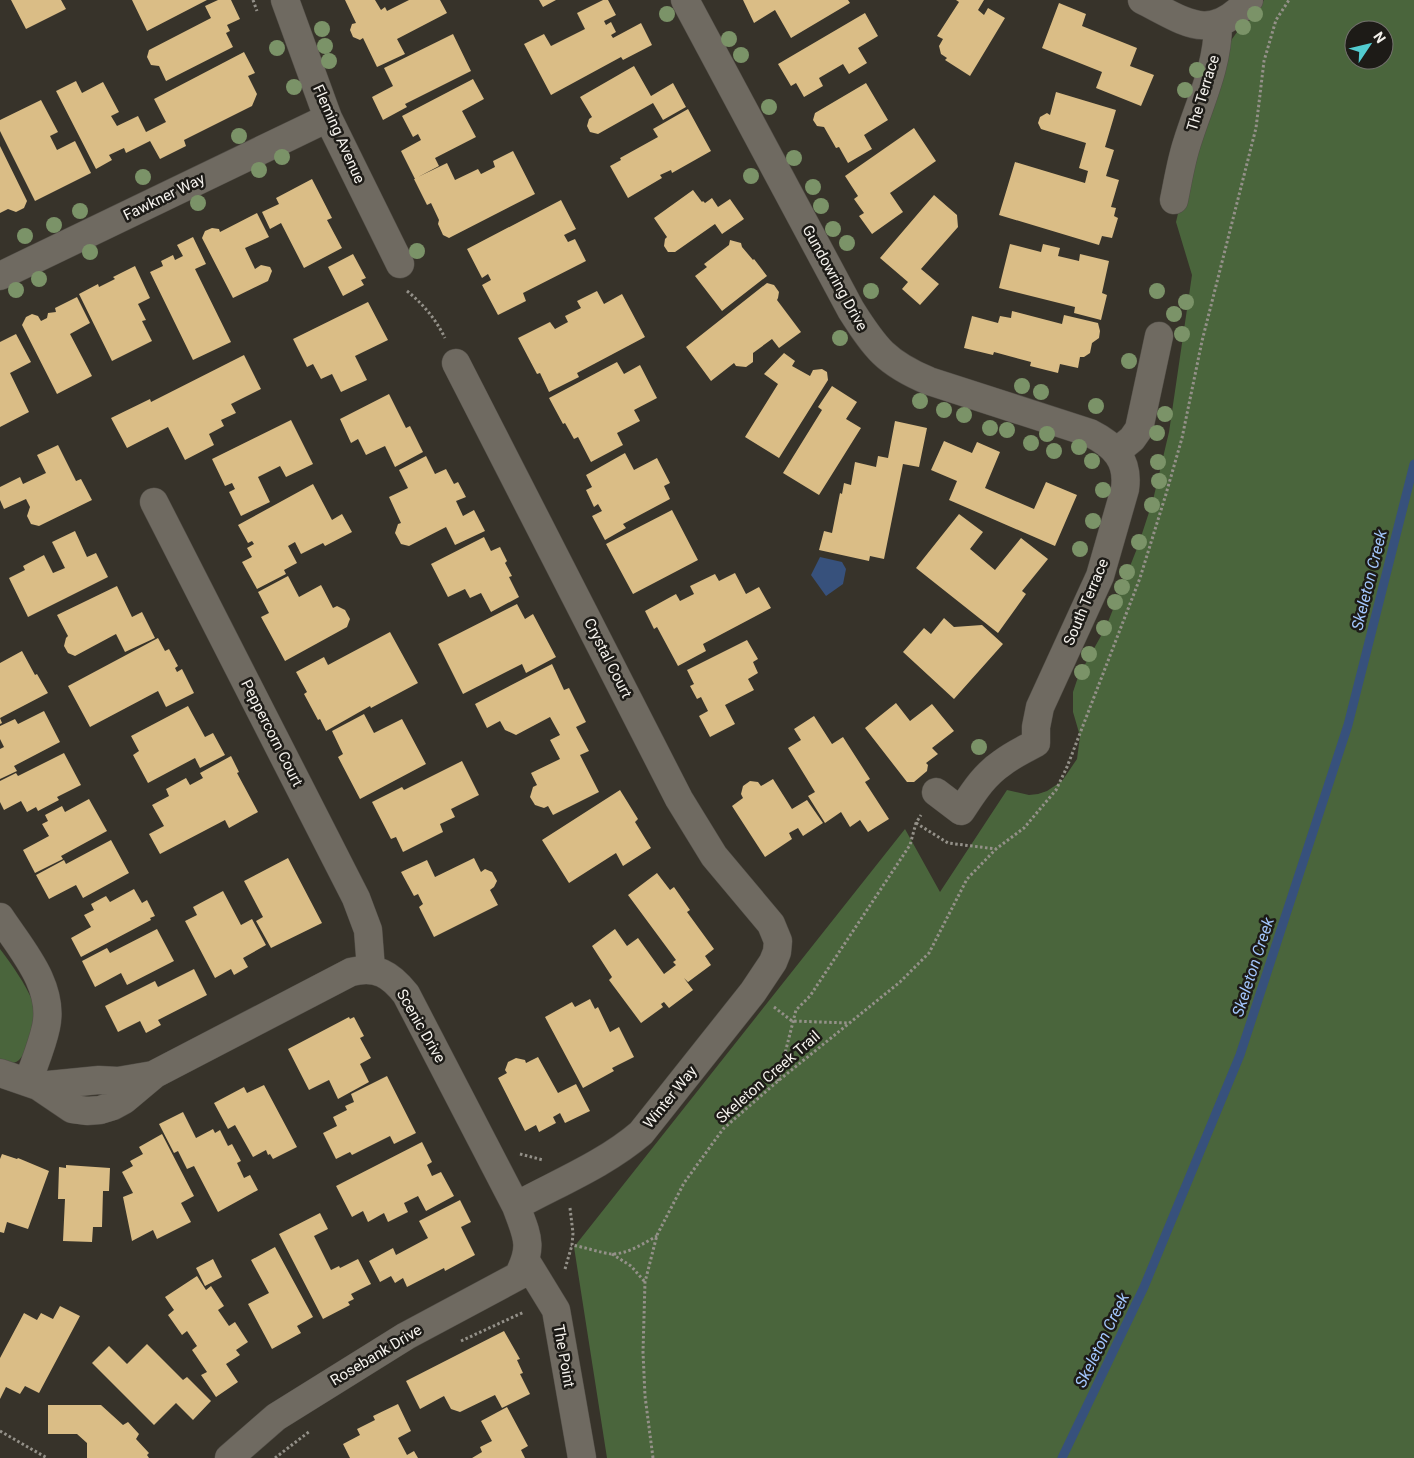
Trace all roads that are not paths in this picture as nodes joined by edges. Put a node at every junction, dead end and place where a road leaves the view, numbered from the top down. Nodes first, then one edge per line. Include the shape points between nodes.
1 (285, 0) edge
2 (685, 0) edge
3 (1142, 0) edge
4 (1249, 0) edge
5 (1218, 24) junction
6 (328, 118) junction
7 (1174, 200) dead end
8 (400, 264) dead end
9 (0, 276) edge
10 (1159, 336) dead end
11 (456, 364) road end
12 (1116, 452) junction
13 (154, 502) dead end
14 (936, 792) road end
15 (0, 917) edge
16 (778, 941) joint
17 (371, 969) junction
18 (0, 1074) edge
19 (33, 1084) junction
20 (516, 1206) junction
21 (526, 1261) junction
22 (229, 1458) edge
23 (582, 1458) edge

1 - 6 street, Fleming Avenue
2 - 12 street, Gundowring Drive via 850,310 869,339 888,359 929,381 1090,433
3 - 5 street via 1201,26
4 - 5 street via 1236,14
5 - 7 street, The Terrace via 1210,76 1186,145
6 - 8 street, Fleming Avenue
6 - 9 street, Fawkner Way
10 - 12 street via 1138,429 1132,439
11 - 16 street, Crystal Court via 679,799 714,856 774,928
12 - 14 street, South Terrace via 1125,469 1125,489 1100,576 1040,707 1036,743 991,771 960,811
13 - 17 street, Peppercorn Court via 356,898 368,930
15 - 19 street via 34,967 46,996 46,1027
16 - 20 street, Winter Way via 773,962 753,992 641,1133 607,1158 552,1172
17 - 19 street via 351,972 155,1074 118,1081
17 - 20 street, Scenic Drive via 390,978 406,994
18 - 19 street
20 - 21 street, Scenic Drive via 528,1240
21 - 22 street, Rosebank Drive via 518,1276 406,1336 276,1417
21 - 23 street, The Point via 556,1310

